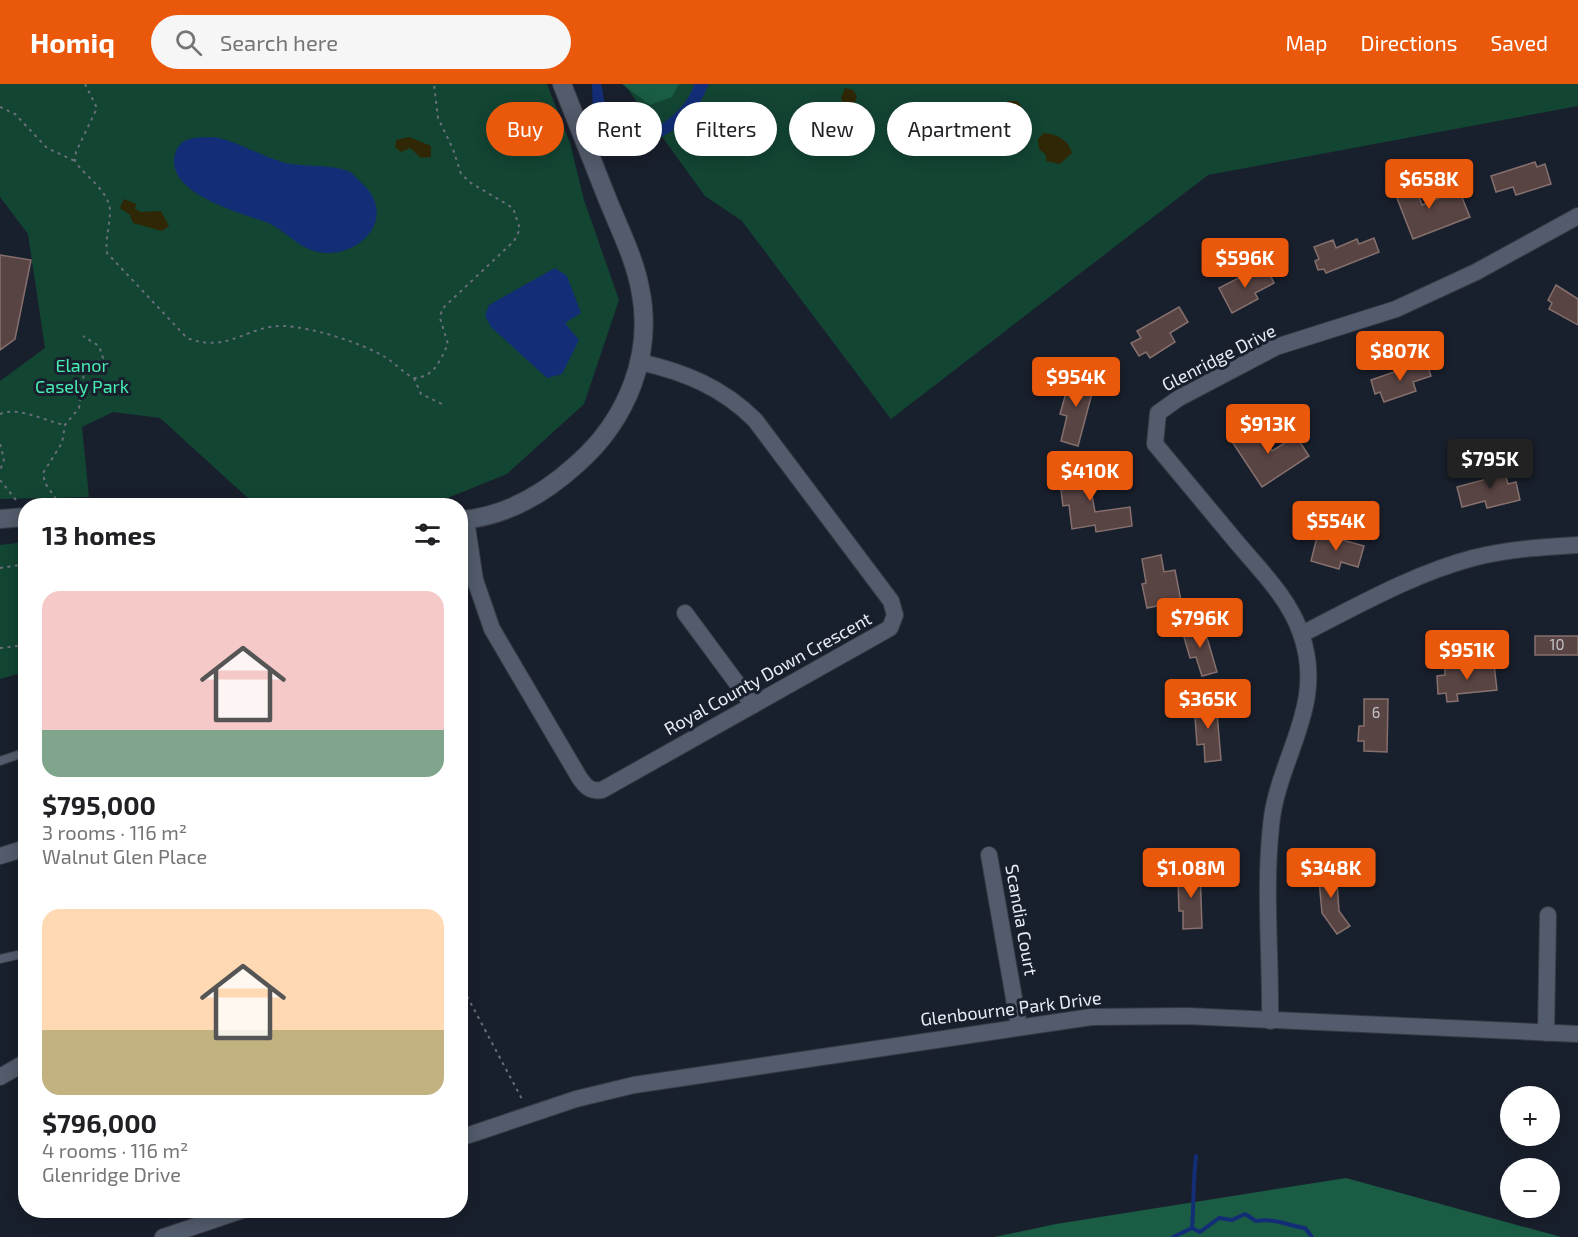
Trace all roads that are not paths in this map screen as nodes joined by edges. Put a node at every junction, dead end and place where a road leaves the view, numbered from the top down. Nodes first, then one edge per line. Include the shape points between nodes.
1 (562, 84) edge
2 (1578, 216) edge
3 (640, 362) junction
4 (18, 518) edge
5 (0, 519) edge
6 (468, 519) edge
7 (468, 545) edge
8 (1578, 545) edge
9 (685, 613) dead end
10 (1302, 634) junction
11 (753, 705) junction
12 (18, 755) edge
13 (0, 761) edge
14 (18, 850) edge
15 (989, 855) dead end
16 (0, 856) edge
17 (1548, 915) dead end
18 (18, 955) edge
19 (0, 959) edge
20 (1270, 1022) junction
21 (1019, 1027) junction
22 (1546, 1033) junction
23 (1578, 1034) edge
24 (18, 1067) edge
25 (0, 1077) edge
26 (468, 1135) edge
27 (219, 1218) edge
28 (163, 1237) edge

1 - 3 street via 638,278 643,313
2 - 10 street, Glenridge Drive via 1476,272 1396,309 1276,347 1158,413 1155,444 1266,577
3 - 6 street via 620,413 583,459 525,502
3 - 11 street, Royal County Down Crescent via 695,378 741,406 768,436 894,608 893,622 884,632
4 - 5 street
7 - 11 street, Royal County Down Crescent via 492,629 589,789 602,790
8 - 10 street via 1524,548 1472,558 1398,586
9 - 11 street
10 - 20 street, Glenridge Drive via 1309,664 1306,706 1275,793 1269,842
12 - 13 lane
14 - 16 street
15 - 21 street, Scandia Court
17 - 22 street
18 - 19 lane
20 - 21 street, Glenbourne Park Drive via 1131,1015
20 - 22 street, Glenbourne Park Drive
21 - 26 street, Glenbourne Park Drive via 634,1085
22 - 23 street, Glenbourne Park Drive
24 - 25 street
27 - 28 street

